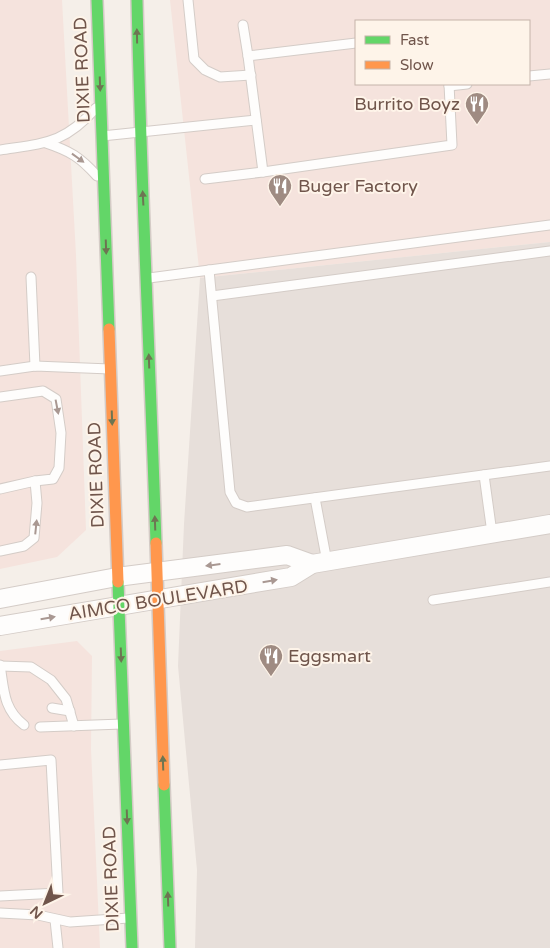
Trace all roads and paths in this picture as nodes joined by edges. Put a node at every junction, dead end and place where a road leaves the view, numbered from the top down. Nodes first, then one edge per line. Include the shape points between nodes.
1 (97, 0) edge
2 (137, 0) edge
3 (188, 0) edge
4 (243, 25) dead end
5 (355, 43) edge
6 (248, 56) junction
7 (550, 74) edge
8 (251, 75) junction
9 (530, 76) edge
10 (449, 85) edge
11 (101, 102) junction
12 (256, 120) junction
13 (140, 133) junction
14 (102, 136) junction
15 (46, 143) junction
16 (0, 150) edge
17 (263, 172) junction
18 (205, 179) dead end
19 (104, 183) junction
20 (550, 225) edge
21 (550, 251) edge
22 (209, 270) junction
23 (31, 276) dead end
24 (142, 279) junction
25 (212, 296) junction
26 (35, 366) junction
27 (110, 369) junction
28 (0, 371) edge
29 (0, 397) edge
30 (550, 466) edge
31 (484, 475) junction
32 (35, 481) junction
33 (0, 489) edge
34 (315, 498) junction
35 (550, 524) edge
36 (492, 533) junction
37 (0, 551) edge
38 (320, 563) junction
39 (157, 572) junction
40 (117, 577) junction
41 (550, 582) edge
42 (0, 599) edge
43 (433, 600) dead end
44 (157, 601) junction
45 (118, 606) junction
46 (0, 626) edge
47 (0, 666) edge
48 (52, 708) dead end
49 (70, 711) junction
50 (123, 724) junction
51 (24, 725) dead end
52 (74, 726) junction
53 (40, 727) dead end
54 (0, 765) edge
55 (0, 896) edge
56 (0, 913) edge
57 (130, 918) junction
58 (55, 920) junction
59 (58, 948) edge
60 (132, 948) edge
61 (170, 948) edge

1 -> 11 main road, DIXIE ROAD
13 -> 2 main road
3 - 8 lane via 194,59 205,70 220,77
4 - 6 lane
5 - 6 lane
6 - 8 lane
7 - 9 lane
8 - 12 lane
10 - 17 lane via 452,145
11 - 14 main road, DIXIE ROAD
11 - 15 lane via 69,134
12 - 13 lane
12 - 17 lane
13 - 14 lane
24 -> 13 main road
14 - 19 main road, DIXIE ROAD
15 - 16 lane
15 -> 19 lane via 84,161
17 - 18 lane
19 -> 27 main road, DIXIE ROAD via 112,282
20 - 22 lane
21 - 25 lane
22 - 24 lane
22 - 25 lane
23 - 26 lane
39 -> 24 main road
25 - 34 lane via 230,492 236,503 247,507
26 - 27 lane
26 - 28 lane
27 -> 40 main road, DIXIE ROAD
29 -> 32 lane via 43,391 56,399 61,433 59,468 53,479
30 - 31 lane
31 - 34 lane
31 - 36 lane
32 - 33 lane
37 -> 32 lane via 24,546 34,538
34 - 38 lane
35 - 36 street, AIMCO BOULEVARD
36 - 38 street, AIMCO BOULEVARD
38 -> 39 street, AIMCO BOULEVARD via 287,555
44 -> 38 street, AIMCO BOULEVARD via 292,577
39 - 40 street, AIMCO BOULEVARD
39 - 44 main road
40 - 42 street, AIMCO BOULEVARD
40 - 45 main road, DIXIE ROAD
41 - 43 lane
44 - 45 street, AIMCO BOULEVARD
61 -> 44 main road
46 -> 45 street, AIMCO BOULEVARD
45 -> 50 main road, DIXIE ROAD
47 - 49 lane via 31,667 51,680 66,699
47 - 51 lane via 10,698 6,705
48 - 49 lane
49 - 52 lane
50 - 52 lane
50 -> 57 main road, DIXIE ROAD
52 - 53 lane
54 - 55 lane via 51,760 58,893
56 - 58 lane via 38,915
57 - 58 lane
57 - 60 main road, DIXIE ROAD
58 - 59 lane

